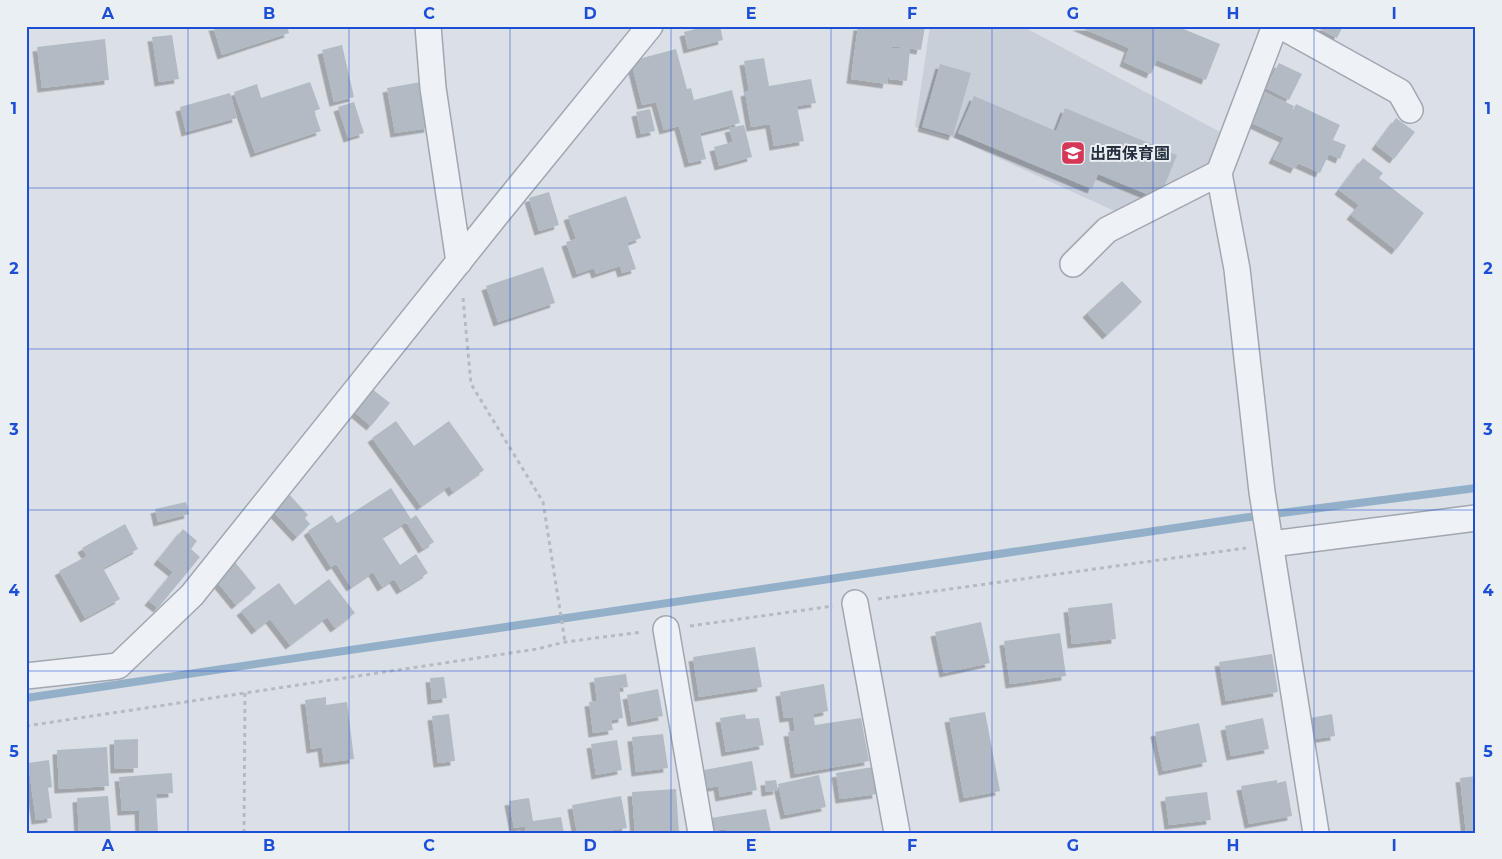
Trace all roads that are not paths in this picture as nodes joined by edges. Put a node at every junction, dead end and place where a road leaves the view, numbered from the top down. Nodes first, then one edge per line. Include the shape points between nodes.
1 (428, 26) edge
2 (650, 26) edge
3 (1275, 26) edge
4 (1280, 26) edge
5 (1410, 110) dead end
6 (1219, 173) junction
7 (459, 262) junction
8 (1073, 264) dead end
9 (1476, 518) edge
10 (1272, 544) junction
11 (855, 603) dead end
12 (666, 629) dead end
13 (26, 676) edge
14 (701, 833) edge
15 (897, 833) edge
16 (1316, 833) edge

1 - 7 street via 433,88
2 - 7 street
3 - 6 street
4 - 5 street via 1400,92
6 - 8 street via 1107,230
6 - 10 street via 1237,269 1262,492
7 - 13 street via 192,596 152,635 118,666
9 - 10 street
10 - 16 street
11 - 15 street
12 - 14 street

